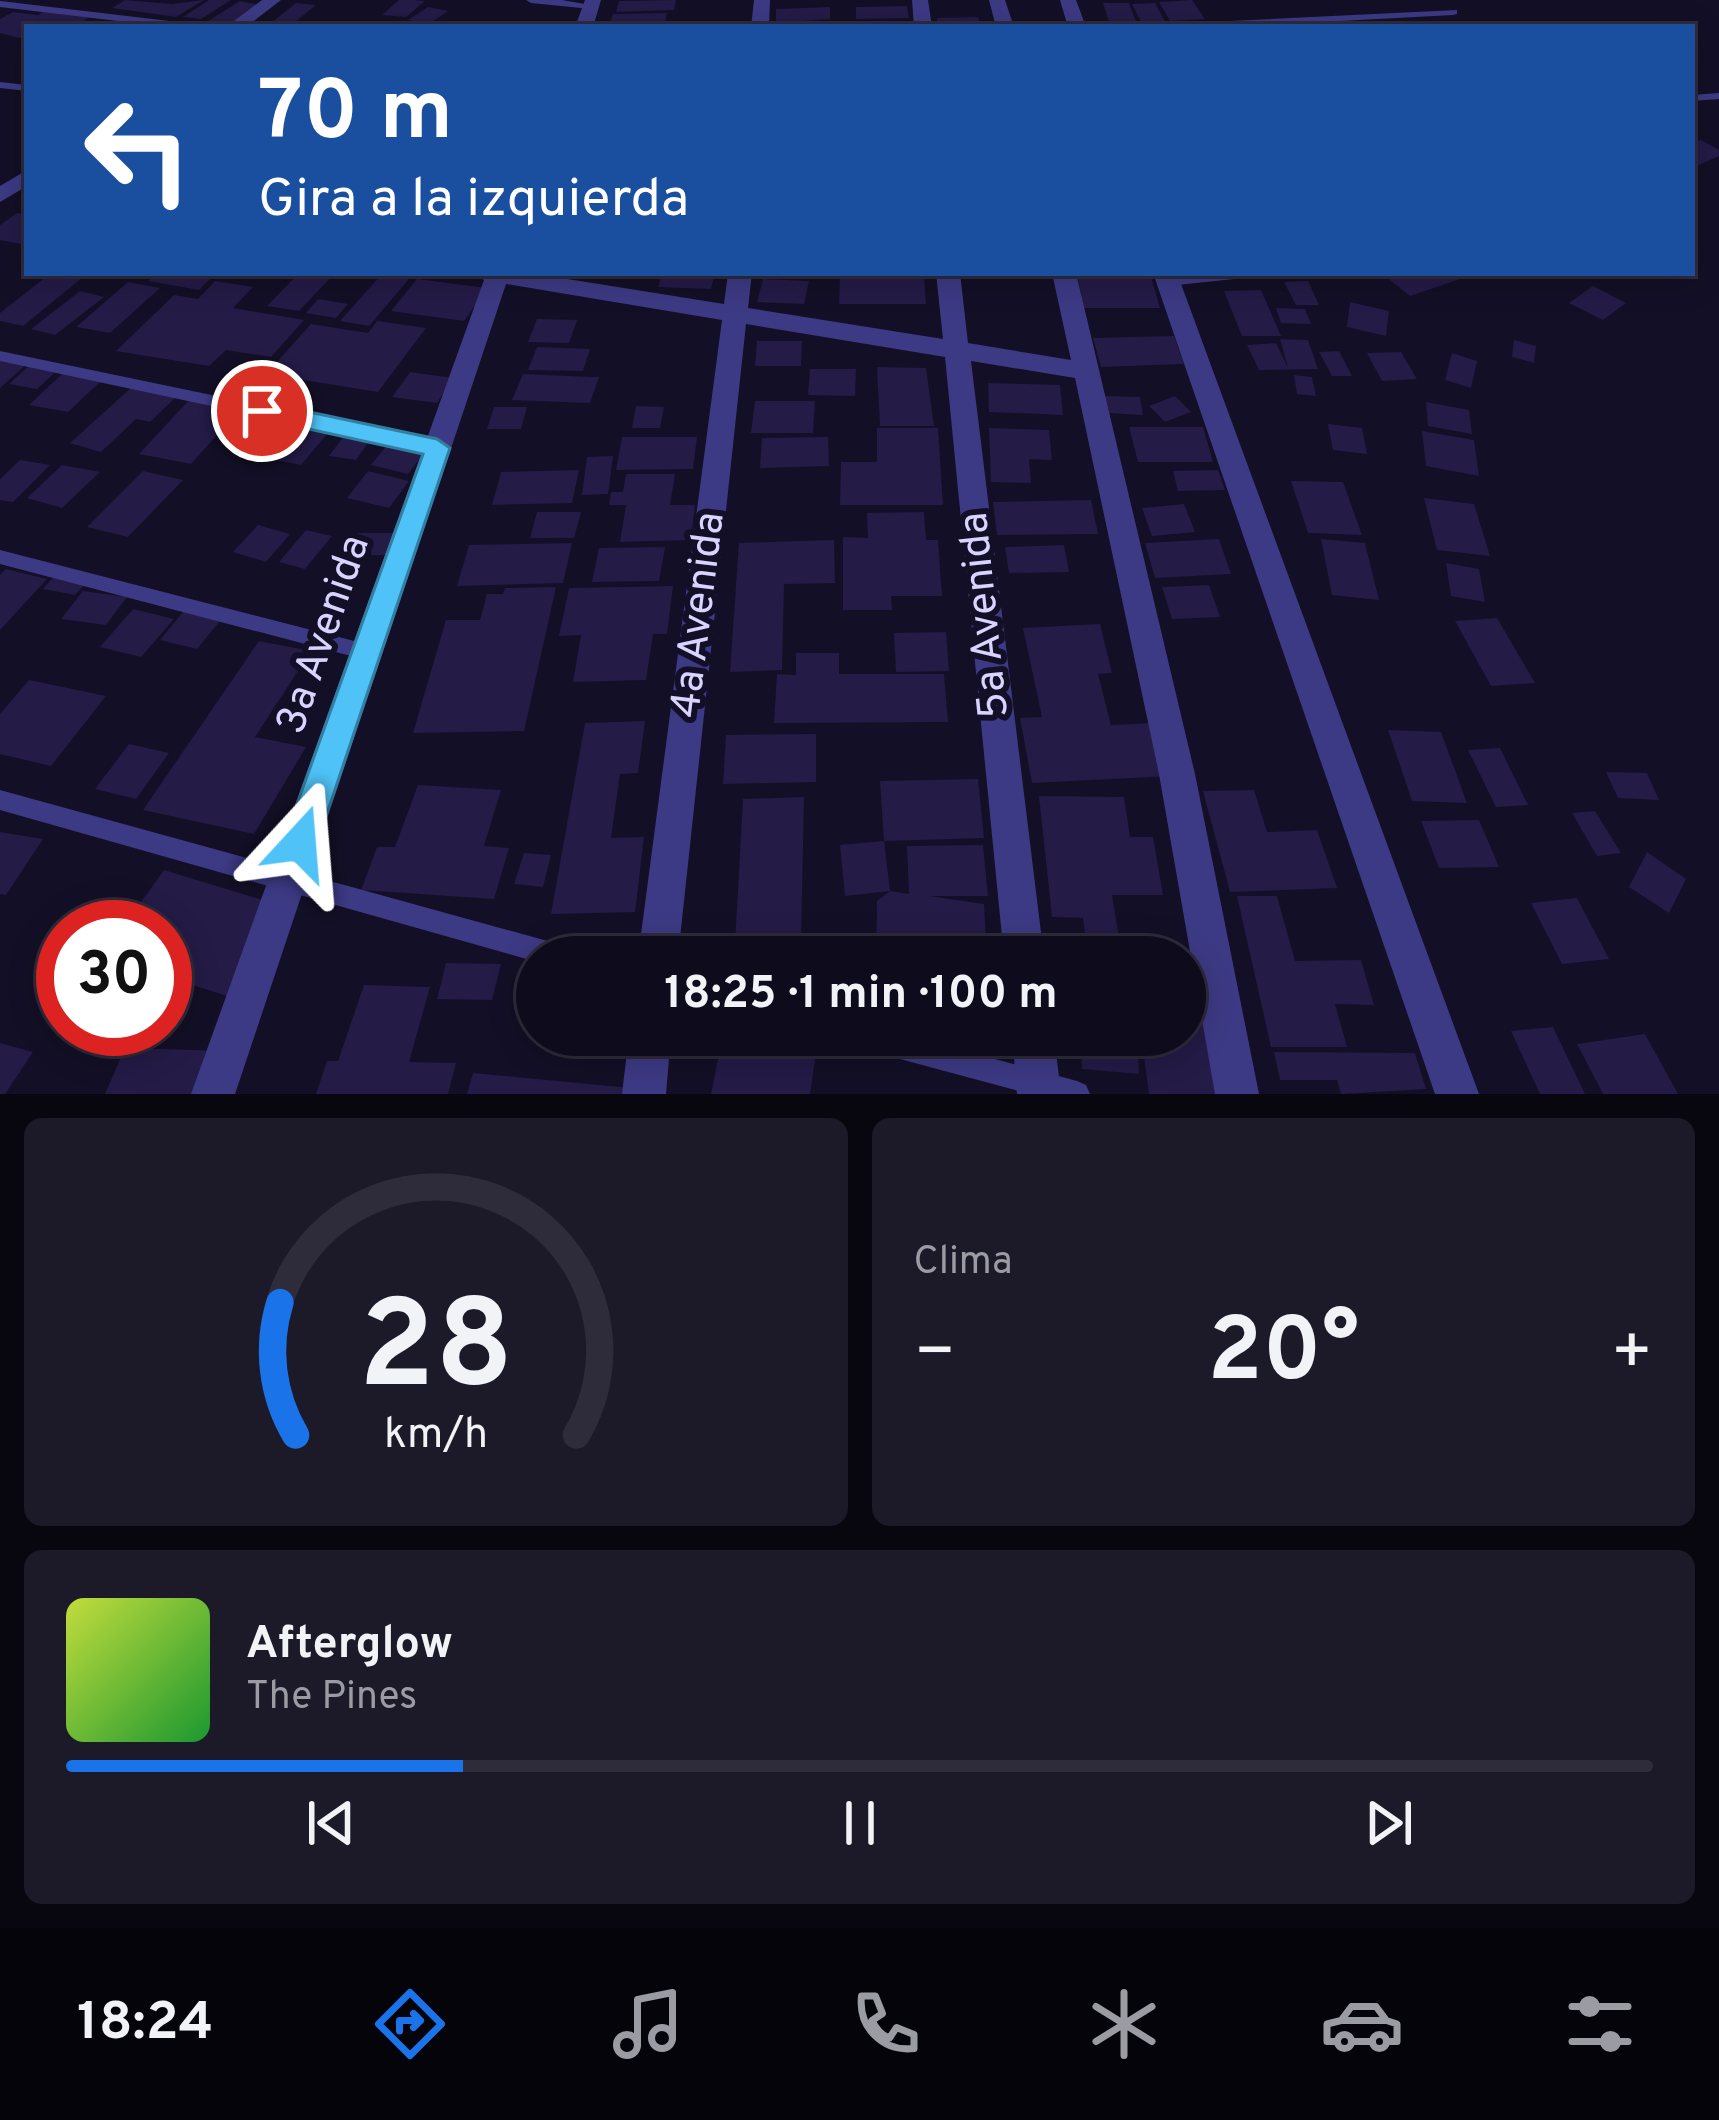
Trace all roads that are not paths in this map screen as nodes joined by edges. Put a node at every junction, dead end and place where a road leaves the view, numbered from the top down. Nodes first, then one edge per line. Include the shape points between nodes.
1 (273, 0) edge
2 (531, 0) edge
3 (592, 3) edge
4 (0, 4) edge
5 (1453, 12) dead end
6 (170, 24) edge
7 (239, 24) edge
8 (1223, 24) edge
9 (492, 276) edge
10 (506, 276) edge
11 (740, 276) edge
12 (948, 276) edge
13 (1065, 276) edge
14 (1167, 277) edge
15 (737, 313) junction
16 (956, 349) junction
17 (0, 356) edge
18 (1085, 371) junction
19 (437, 448) junction
20 (0, 556) edge
21 (366, 652) junction
22 (0, 800) edge
23 (287, 881) junction
24 (661, 936) edge
25 (1022, 936) edge
26 (516, 944) edge
27 (648, 1056) edge
28 (932, 1056) edge
29 (1040, 1056) edge
30 (1051, 1090) edge
31 (213, 1094) edge
32 (644, 1094) edge
33 (1237, 1094) edge
34 (1457, 1094) edge

1 - 7 street
2 - 3 lane
4 - 6 lane
5 - 8 lane
9 - 19 street, 3a Avenida
10 - 15 street
11 - 15 street, 4a Avenida
12 - 16 street, 5a Avenida
13 - 18 street
14 - 34 street
15 - 16 street
15 - 24 street, 4a Avenida
16 - 18 street
16 - 25 street, 5a Avenida
17 - 19 lane
18 - 33 street via 1178,774
19 - 21 street, 3a Avenida
20 - 21 lane
21 - 23 street, 3a Avenida
22 - 23 lane
23 - 26 lane
23 - 31 street, 3a Avenida
27 - 32 street
28 - 30 lane
29 - 30 street

